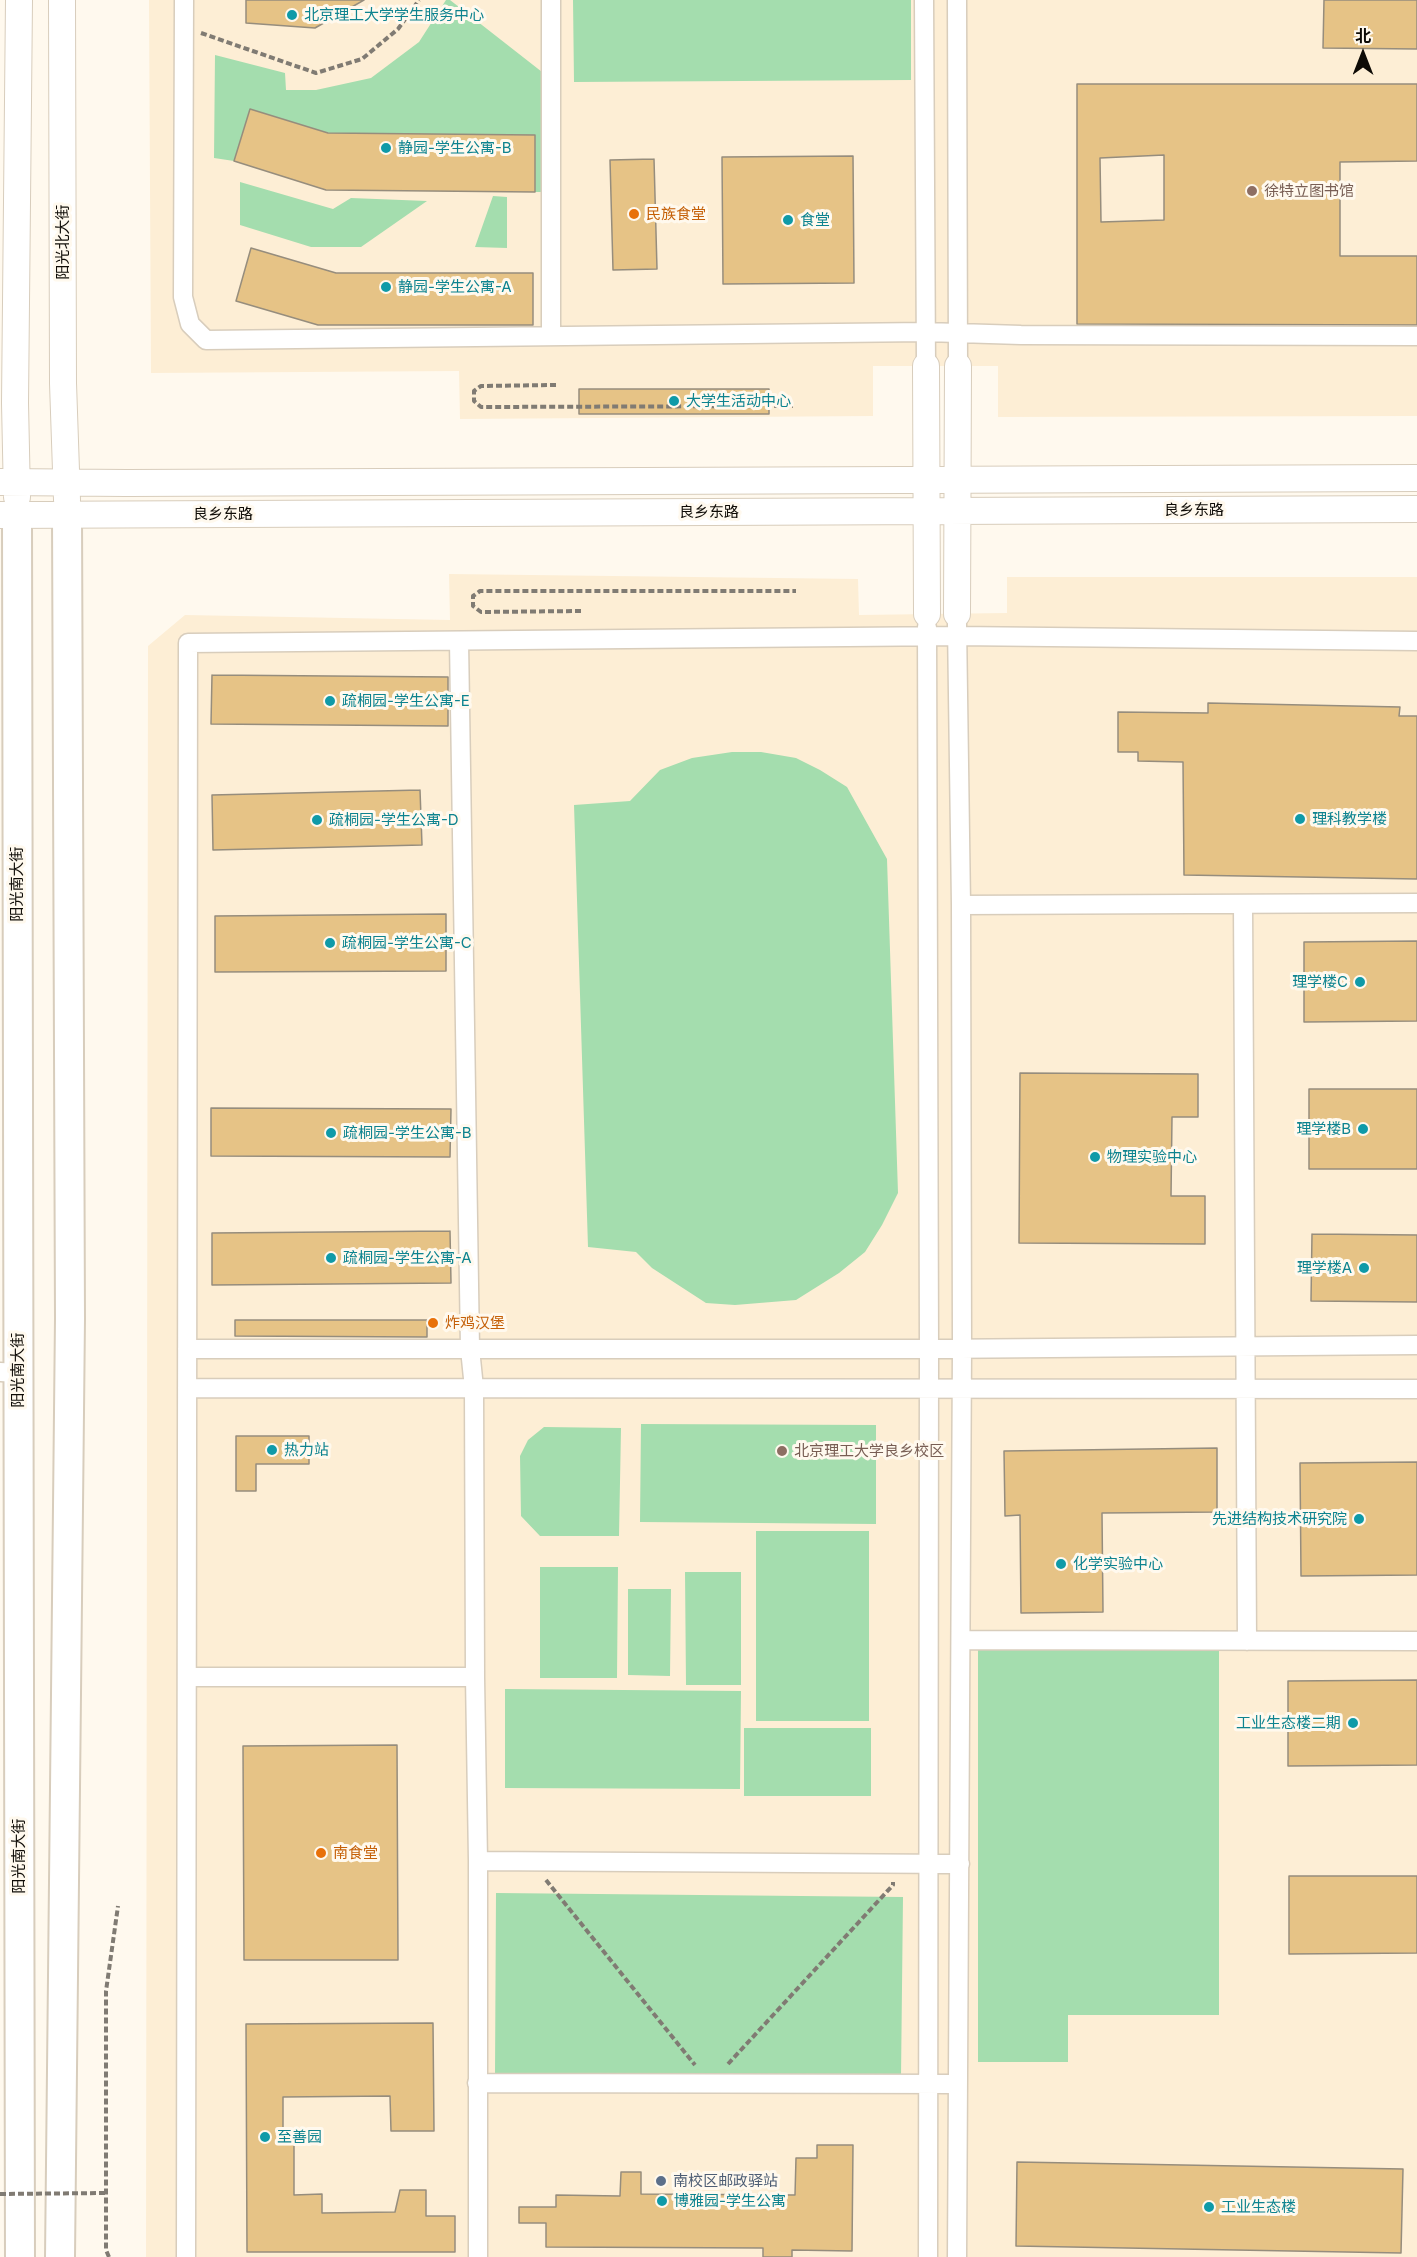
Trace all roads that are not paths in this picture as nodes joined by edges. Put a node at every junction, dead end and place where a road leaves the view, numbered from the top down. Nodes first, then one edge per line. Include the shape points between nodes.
1 (19, 0) edge
2 (62, 0) edge
3 (184, 0) edge
4 (551, 0) edge
5 (924, 0) edge
6 (957, 0) edge
7 (926, 332) junction
8 (957, 332) junction
9 (551, 336) junction
10 (1417, 336) edge
11 (926, 366) joint
12 (958, 366) joint
13 (1417, 478) edge
14 (926, 479) junction
15 (958, 479) junction
16 (6, 481) edge
17 (67, 483) junction
18 (1417, 509) edge
19 (958, 511) junction
20 (926, 512) junction
21 (8, 515) edge
22 (67, 515) junction
23 (957, 625) junction
24 (927, 626) junction
25 (459, 641) junction
26 (1417, 641) edge
27 (1417, 903) edge
28 (1243, 904) junction
29 (961, 905) junction
30 (1417, 1346) edge
31 (1246, 1347) junction
32 (962, 1348) junction
33 (187, 1349) junction
34 (470, 1349) junction
35 (929, 1349) junction
36 (9, 1373) edge
37 (187, 1388) junction
38 (474, 1388) junction
39 (929, 1388) junction
40 (962, 1389) junction
41 (1417, 1389) edge
42 (1246, 1390) junction
43 (961, 1640) junction
44 (1247, 1641) junction
45 (1417, 1641) edge
46 (187, 1677) junction
47 (475, 1677) junction
48 (478, 1861) junction
49 (928, 1863) junction
50 (960, 1864) junction
51 (477, 2083) junction
52 (928, 2084) junction
53 (958, 2084) junction
54 (20, 2257) edge
55 (60, 2257) edge
56 (186, 2257) edge
57 (478, 2257) edge
58 (928, 2257) edge
59 (957, 2257) edge

1 - 16 main road via 15,403
2 - 17 main road, 阳光北大街
3 - 9 street via 183,297 190,324 206,340
4 - 9 street
5 - 7 street
6 - 8 street
7 - 8 street
7 - 9 street
7 - 11 street
8 - 10 street
8 - 12 street
11 - 14 main road
12 - 15 main road
13 - 15 main road, 良乡东路
14 - 15 main road, 良乡东路
14 - 17 main road, 良乡东路
14 - 20 main road
15 - 19 main road
16 - 17 main road, 良乡东路
16 - 21 main road, 阳光南大街
17 - 22 main road
18 - 19 main road, 良乡东路
19 - 20 main road, 良乡东路
19 - 23 main road
20 - 22 main road, 良乡东路
20 - 24 main road
21 - 22 main road, 良乡东路
21 - 36 main road, 阳光南大街
22 - 55 main road via 70,1318
23 - 24 street
23 - 26 street
23 - 29 street
24 - 25 street
24 - 35 street
25 - 33 street via 188,643
25 - 34 street
27 - 28 street
28 - 29 street
28 - 31 street
29 - 32 street
30 - 31 street
31 - 32 street
31 - 42 street
32 - 35 street
32 - 40 street
33 - 34 street
33 - 37 street
34 - 35 street
34 - 38 street
35 - 39 street
36 - 54 main road, 阳光南大街
37 - 38 street
37 - 46 street
38 - 39 street
38 - 47 street
39 - 40 street
39 - 49 street
40 - 42 street
40 - 43 street
41 - 42 street
42 - 44 street
43 - 44 street
43 - 50 street
44 - 45 street
46 - 47 street
46 - 56 street
47 - 48 street
48 - 49 street
48 - 51 street
49 - 50 street
49 - 52 street
50 - 53 street
51 - 52 street
51 - 57 street
52 - 53 street
52 - 58 street
53 - 59 street

